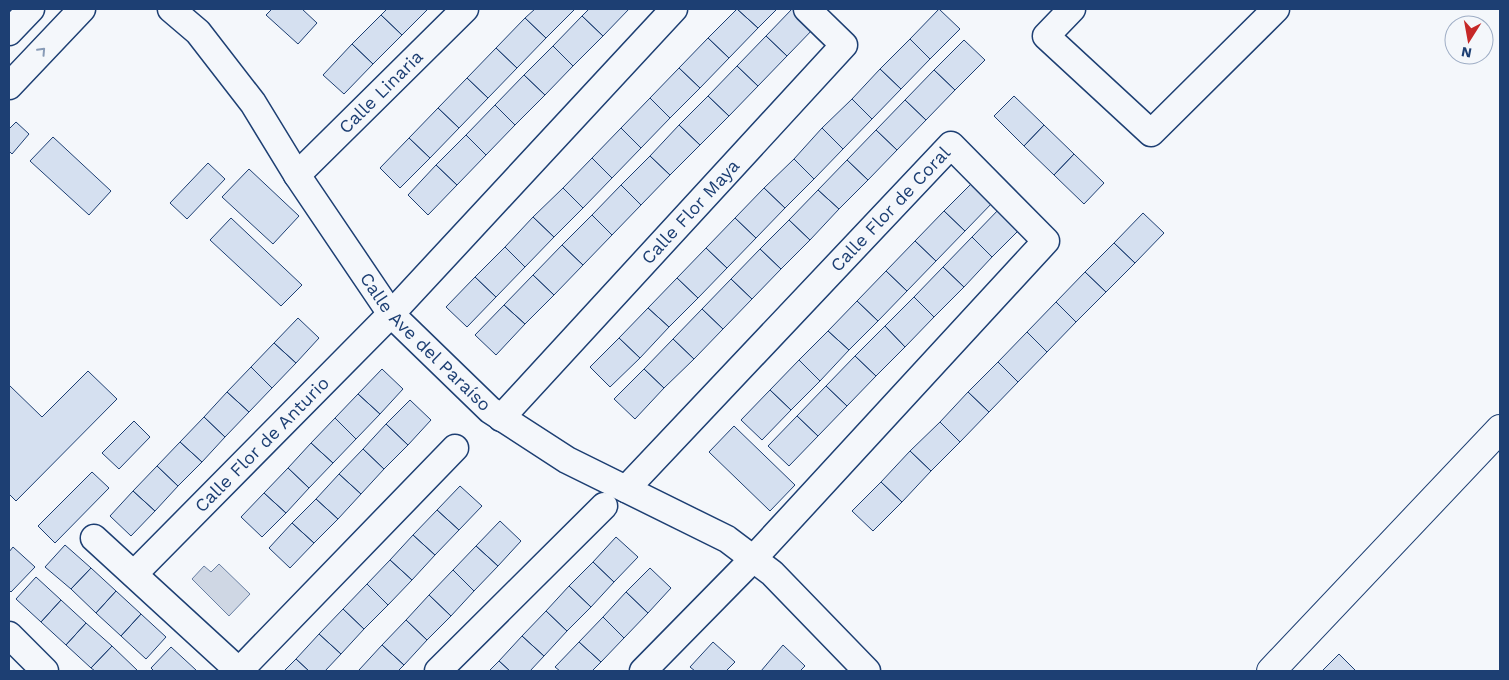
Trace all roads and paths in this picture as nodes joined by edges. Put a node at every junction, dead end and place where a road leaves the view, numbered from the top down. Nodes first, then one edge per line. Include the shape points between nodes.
1 (31, 9) edge
2 (82, 9) edge
3 (171, 9) edge
4 (465, 9) edge
5 (674, 9) edge
6 (807, 9) edge
7 (1072, 9) edge
8 (1276, 9) edge
9 (9, 32) edge
10 (9, 86) edge
11 (297, 175) junction
12 (391, 314) junction
13 (501, 418) junction
14 (1500, 429) edge
15 (455, 448) dead end
16 (626, 489) junction
17 (604, 506) dead end
18 (94, 538) dead end
19 (763, 566) junction
20 (134, 574) junction
21 (9, 635) edge
22 (860, 669) edge
23 (43, 671) edge
24 (239, 671) edge
25 (438, 671) edge
26 (643, 671) edge
27 (1271, 671) edge

1 - 9 street
10 -> 2 street
3 - 11 street, Calle Ave del Paraíso via 198,32 253,103
4 - 11 street, Calle Linaria
5 - 12 street
6 - 13 street, Calle Flor Maya via 844,45
7 - 8 street via 1046,36 1151,132
11 - 12 street, Calle Ave del Paraíso
12 - 13 street, Calle Ave del Paraíso
12 - 20 street, Calle Flor de Anturio
13 - 16 street, Calle Ave del Paraíso via 567,460
14 - 27 main road
15 - 24 street
16 - 19 street, Calle Ave del Paraíso via 727,540
16 - 19 street, Calle Flor de Coral via 951,145 1046,241
17 - 25 street
18 - 20 street
19 - 22 street, Calle Ave del Paraíso
19 - 26 street
20 - 24 street
21 - 23 street

